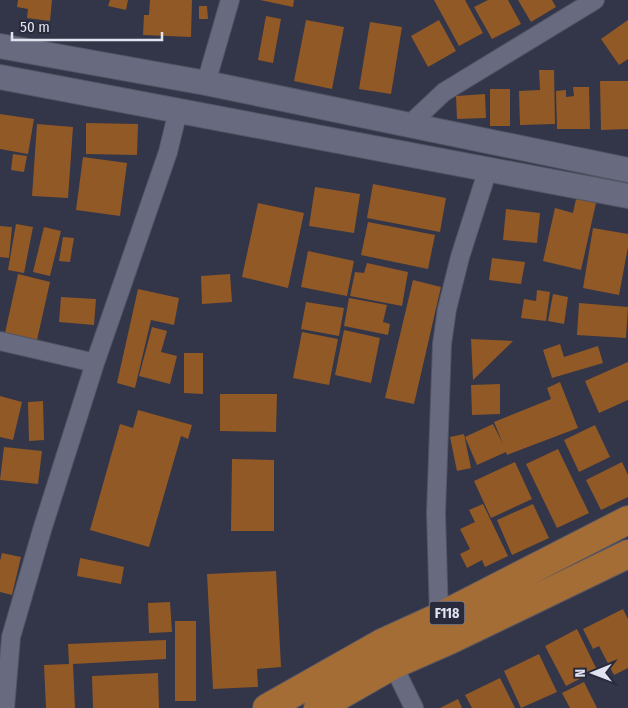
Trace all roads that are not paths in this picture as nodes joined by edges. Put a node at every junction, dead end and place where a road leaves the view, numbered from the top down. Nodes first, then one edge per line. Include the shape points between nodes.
1 (230, 0) edge
2 (596, 0) edge
3 (0, 46) edge
4 (0, 77) edge
5 (206, 83) junction
6 (178, 111) junction
7 (410, 124) junction
8 (488, 169) junction
9 (628, 170) edge
10 (628, 196) edge
11 (0, 341) edge
12 (95, 363) junction
13 (628, 520) edge
14 (628, 554) edge
15 (439, 617) junction
16 (8, 618) edge
17 (393, 666) junction
18 (5, 708) edge
19 (267, 708) edge
20 (318, 708) edge
21 (414, 708) edge

1 - 5 street
2 - 7 street via 444,92
3 - 5 main road
4 - 6 main road
5 - 7 main road
6 - 8 main road
6 - 12 street via 168,152
7 - 9 main road
8 - 10 main road
8 - 15 street via 458,266 442,344 436,513
11 - 12 street
12 - 16 street via 42,530
13 - 15 main road, F118
14 - 17 main road, F118
15 - 19 main road, F118 via 382,642
16 - 18 street via 11,637
17 - 20 main road, F118
17 - 21 street

